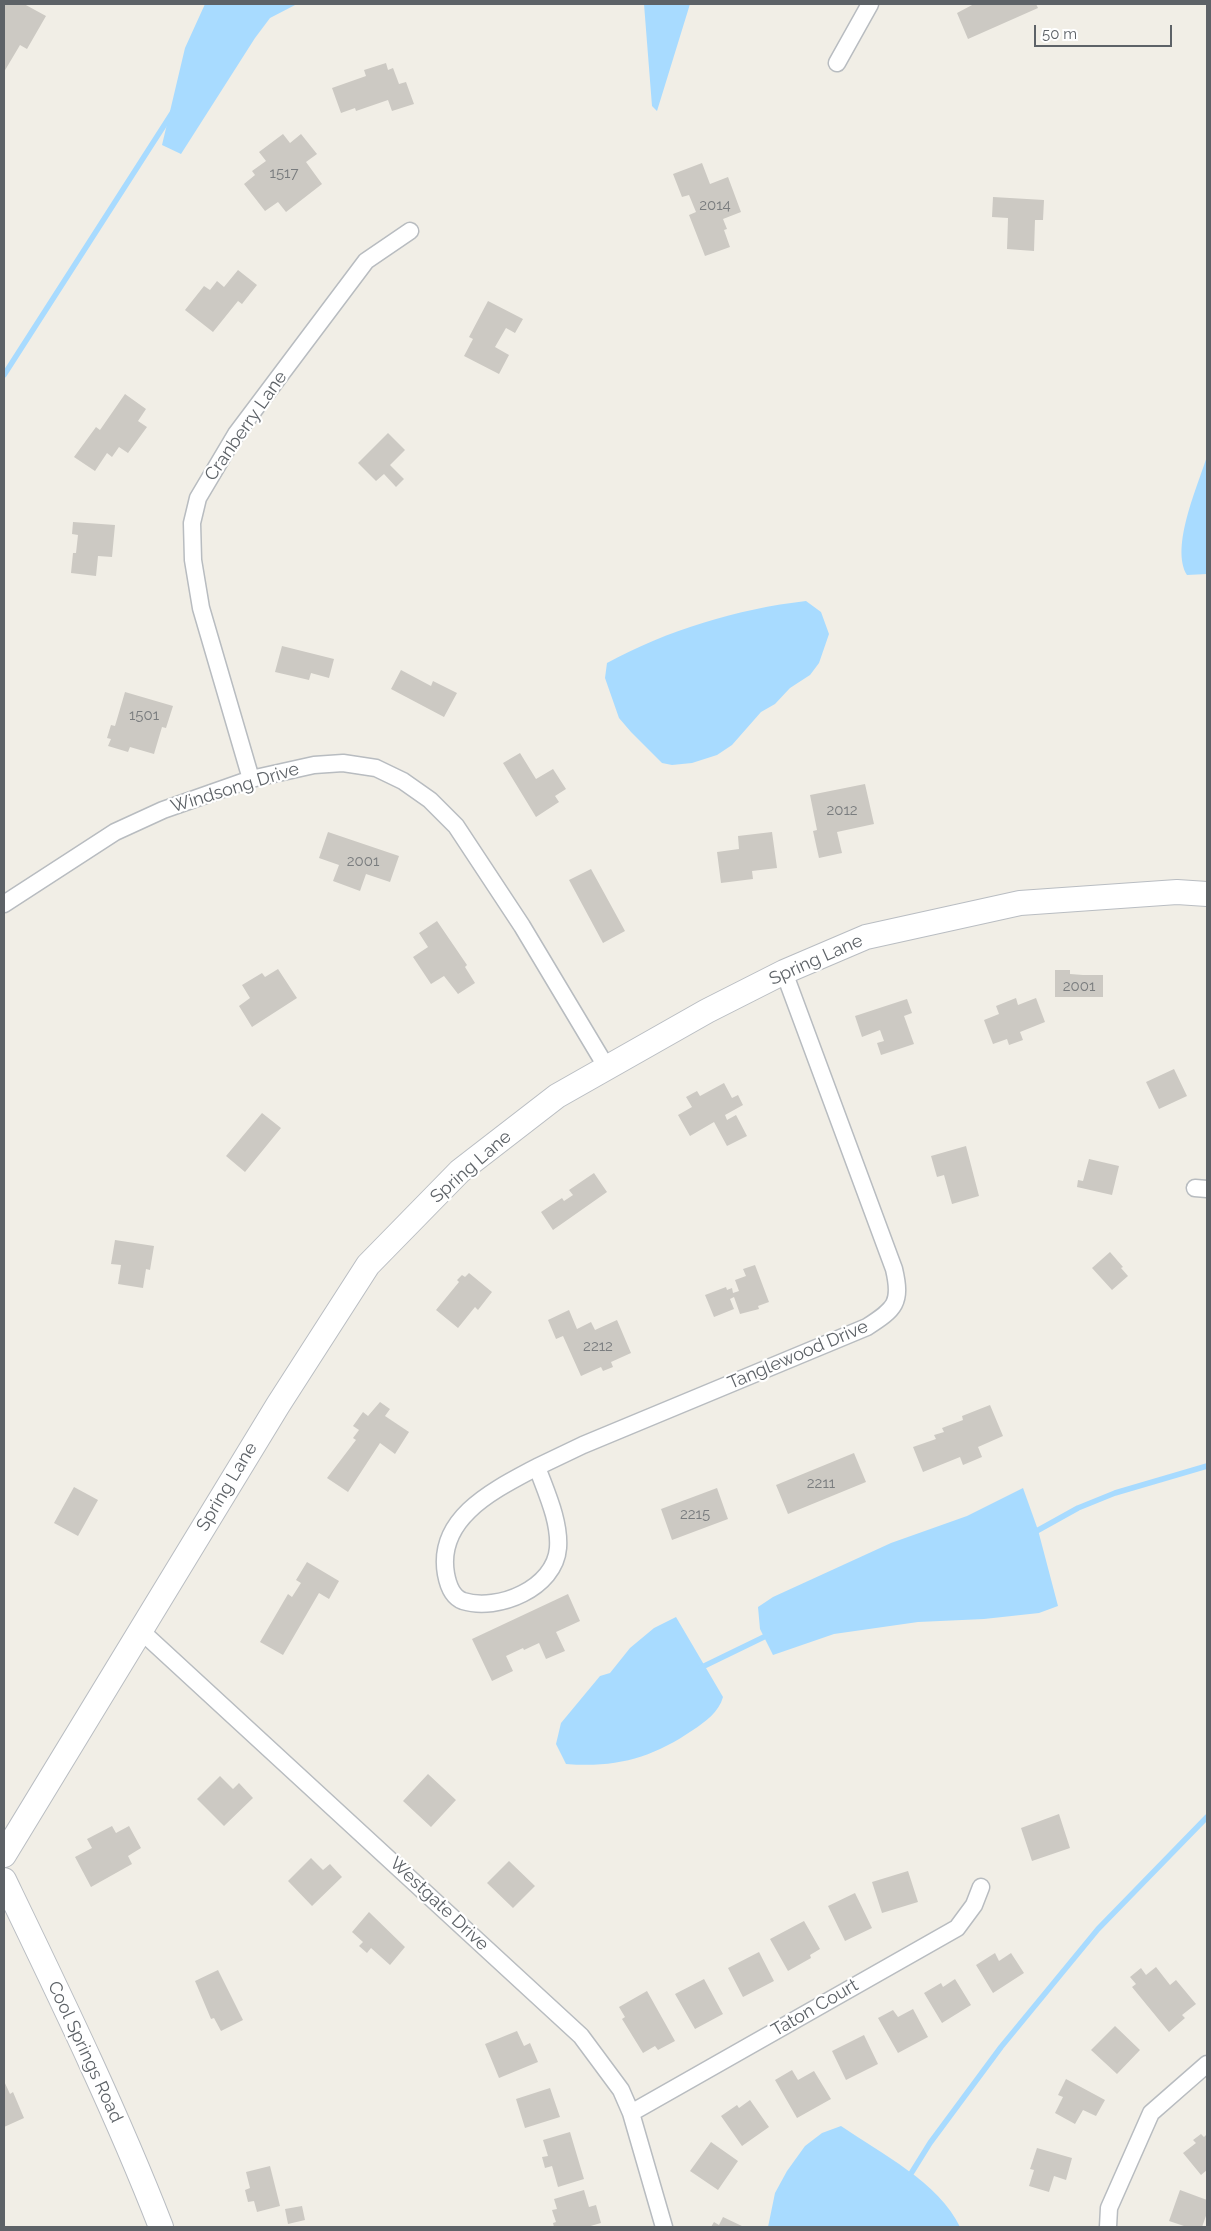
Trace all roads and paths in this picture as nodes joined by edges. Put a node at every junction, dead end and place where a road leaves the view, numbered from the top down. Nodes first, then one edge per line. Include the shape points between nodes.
1 (870, 4) edge
2 (837, 63) dead end
3 (410, 231) dead end
4 (252, 780) junction
5 (1207, 894) edge
6 (4, 904) edge
7 (784, 972) junction
8 (607, 1068) junction
9 (537, 1467) junction
10 (140, 1630) junction
11 (4, 1855) edge
12 (4, 1880) edge
13 (982, 1887) dead end
14 (1207, 2064) edge
15 (631, 2113) junction
16 (161, 2227) edge
17 (664, 2227) edge
18 (1108, 2227) edge

1 - 2 street
3 - 4 street, Cranberry Lane via 366,261 236,434 198,498 192,523 193,560 201,608
4 - 6 street, Windsong Drive via 162,810 115,832
4 - 8 street, Windsong Drive via 314,765 343,763 376,768 403,781 430,800 456,826 522,926
5 - 7 street, Spring Lane via 1177,892 1020,903 866,937
7 - 8 street, Spring Lane
7 - 9 street, Tanglewood Drive via 894,1269 899,1288 896,1302 884,1316 867,1327
8 - 10 street, Spring Lane via 557,1096 460,1171 368,1265 278,1404
9 - 9 street, Tanglewood Drive via 555,1519 558,1548 551,1568 534,1587 513,1600 487,1605 462,1601 449,1588 444,1562 447,1544 466,1512 492,1492
10 - 11 street, Spring Lane
10 - 15 street, Westgate Drive via 581,2036 621,2090
12 - 16 street, Cool Springs Road via 76,2028
13 - 15 street, Taton Court via 974,1906 957,1928
14 - 18 street via 1151,2113 1110,2208
15 - 17 street, Westgate Drive

